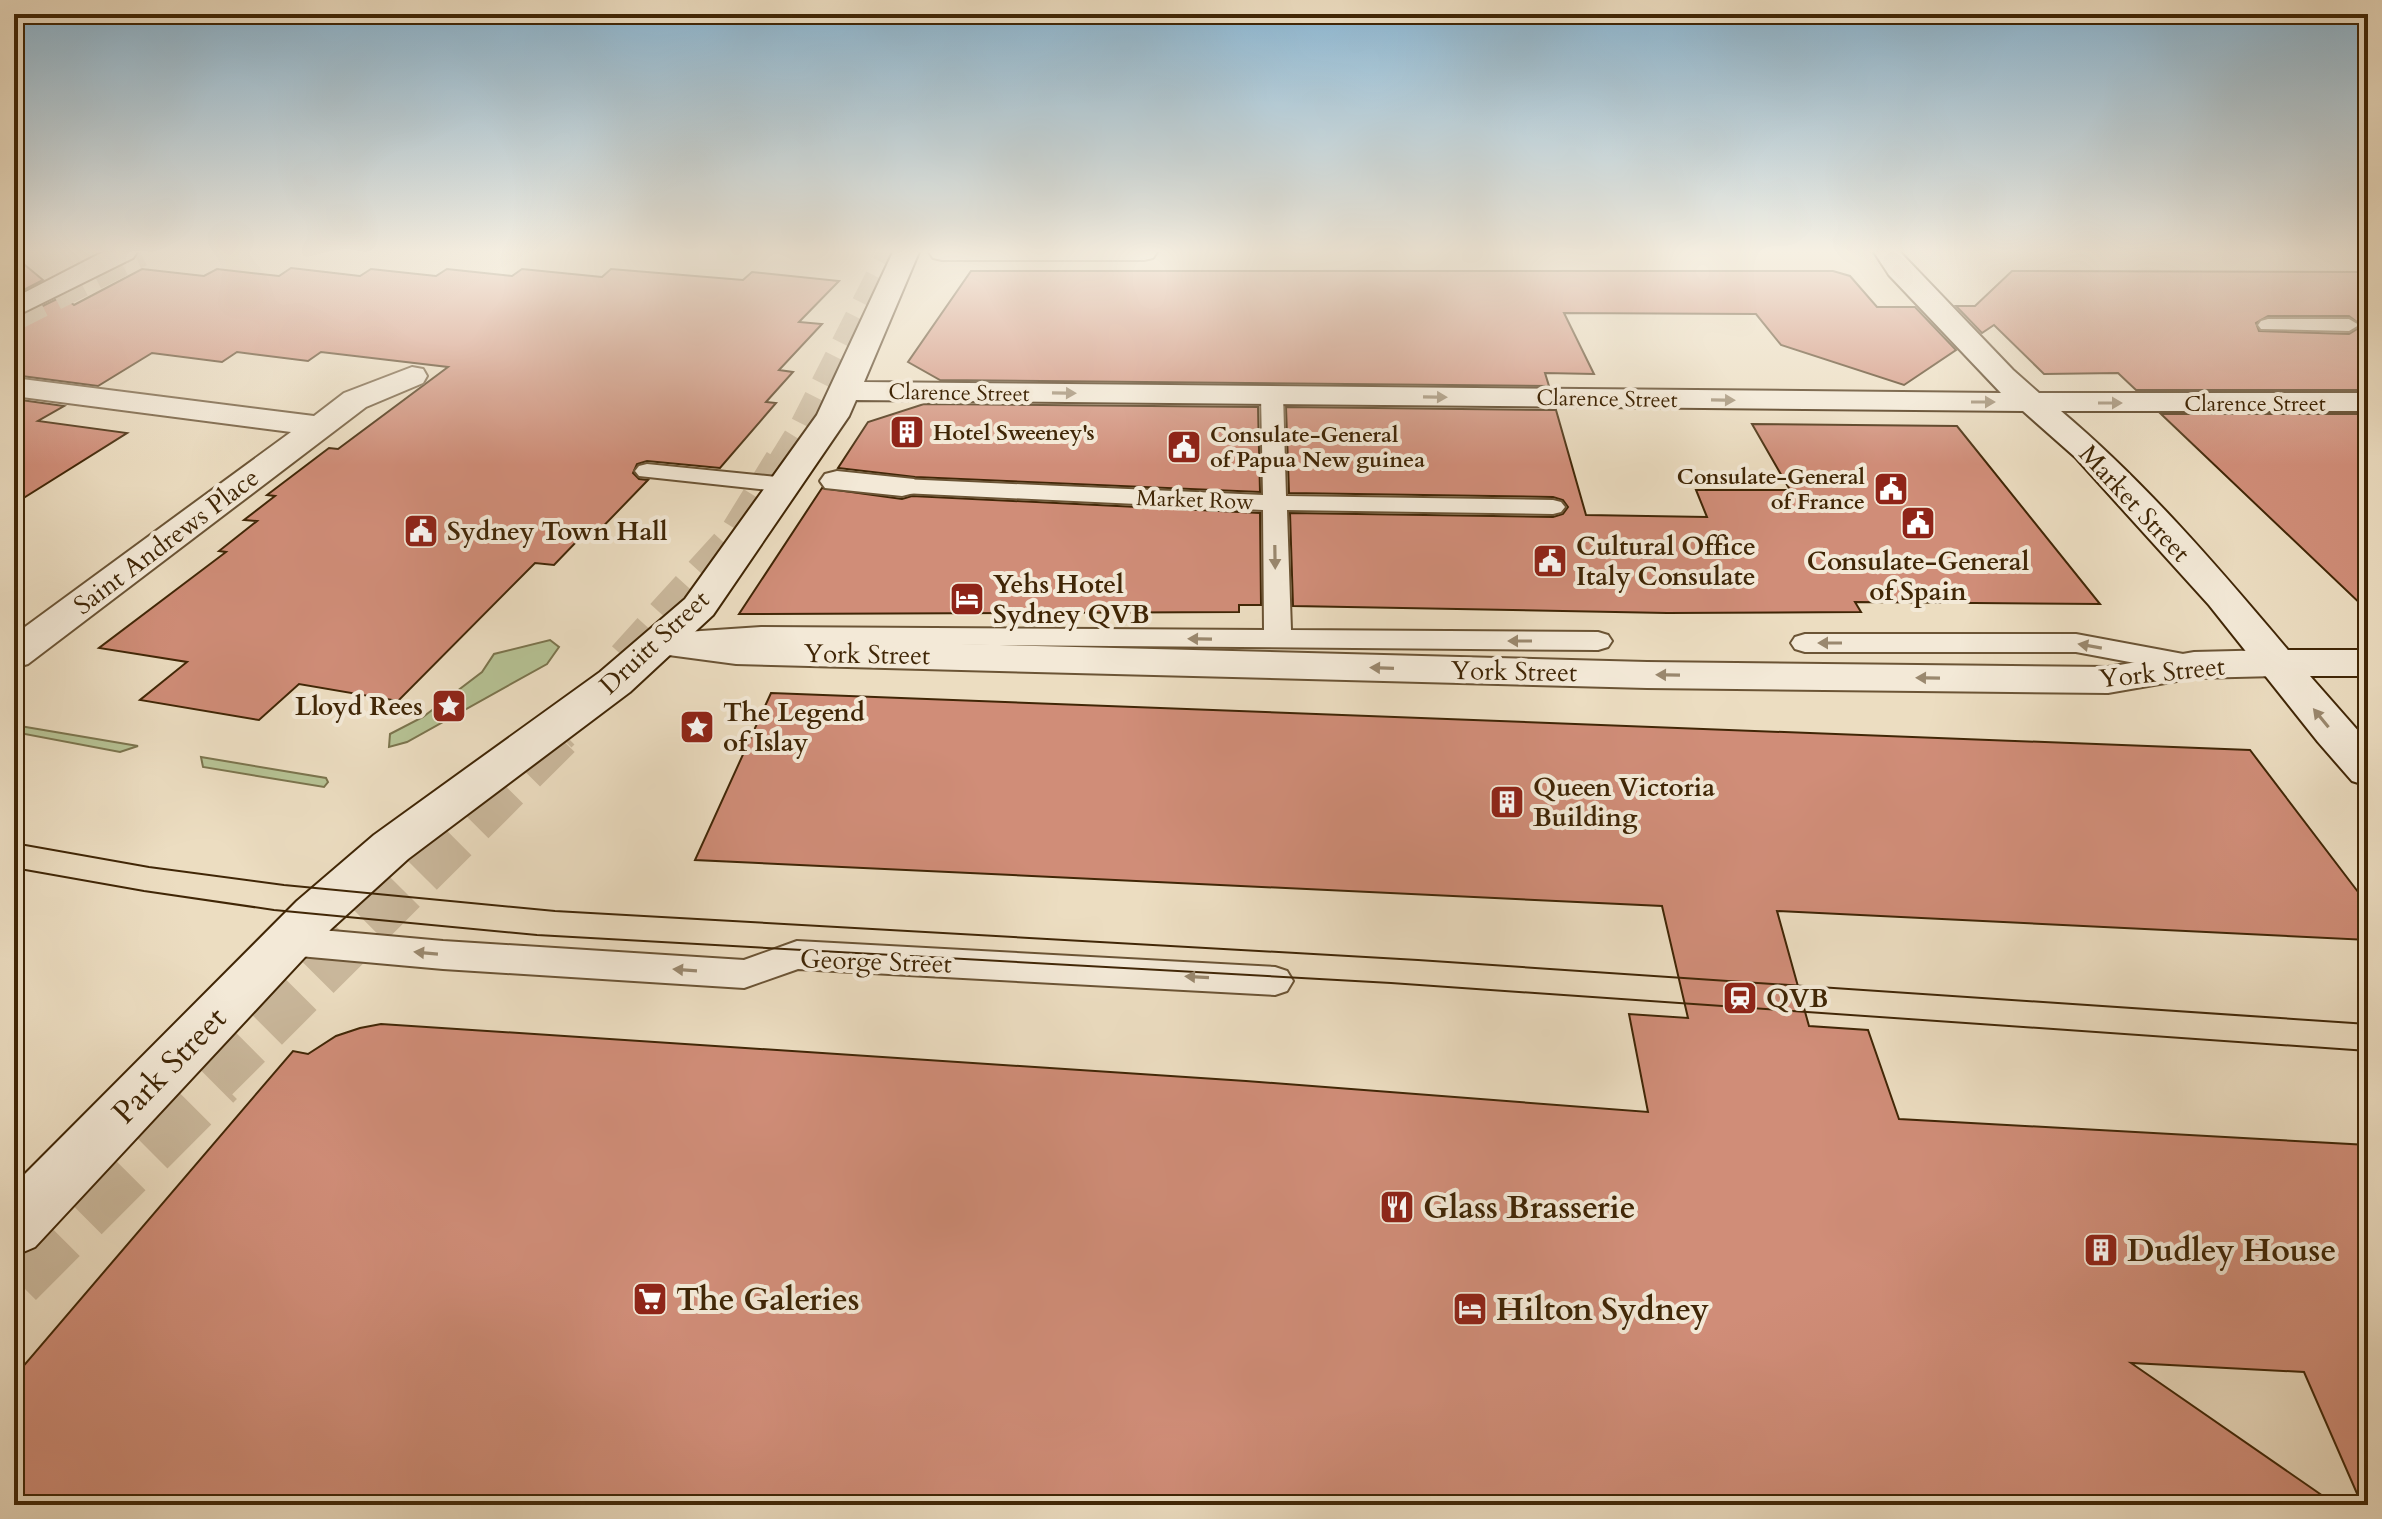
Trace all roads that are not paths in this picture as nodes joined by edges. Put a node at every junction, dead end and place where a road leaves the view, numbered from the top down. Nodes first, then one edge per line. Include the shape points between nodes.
1 (875, 323) edge
2 (1950, 323) edge
3 (2316, 323) edge
4 (2268, 325) dead end
5 (412, 376) dead end
6 (14, 387) edge
7 (846, 391) junction
8 (1272, 395) junction
9 (2368, 402) edge
10 (2032, 403) junction
11 (319, 426) junction
12 (647, 471) dead end
13 (837, 481) dead end
14 (787, 485) junction
15 (902, 486) joint
16 (1274, 503) junction
17 (1553, 507) dead end
18 (1278, 640) junction
19 (1598, 641) dead end
20 (660, 643) junction
21 (1805, 643) dead end
22 (14, 655) edge
23 (2277, 663) junction
24 (2368, 663) edge
25 (2194, 665) junction
26 (2368, 770) edge
27 (307, 923) junction
28 (1275, 981) dead end
29 (14, 1227) edge

1 - 7 street, Druitt Street
2 - 10 street, Market Street
3 - 4 lane
5 - 11 street, Saint Andrews Place via 355,400
6 - 11 street
7 -> 8 street, Clarence Street
7 - 14 street, Druitt Street
8 -> 10 street, Clarence Street
8 - 16 lane
10 -> 9 street, Clarence Street
10 - 23 street, Market Street via 2087,450
11 - 22 street, Saint Andrews Place
12 - 14 lane
13 - 15 street, Market Row
14 - 20 street, Druitt Street via 699,607
15 - 16 lane, Market Row
16 - 17 lane, Market Row
16 -> 18 lane
19 -> 18 lane
18 -> 20 lane via 761,635
25 -> 20 street, York Street via 2108,680 1647,675 736,651
20 - 27 street, Druitt Street via 391,847
25 -> 21 lane via 2076,643
23 - 24 street, York Street
23 - 25 street, York Street
26 -> 23 street, Market Street
28 -> 27 lane, George Street via 797,955 744,974 443,955
27 - 29 street, Park Street

